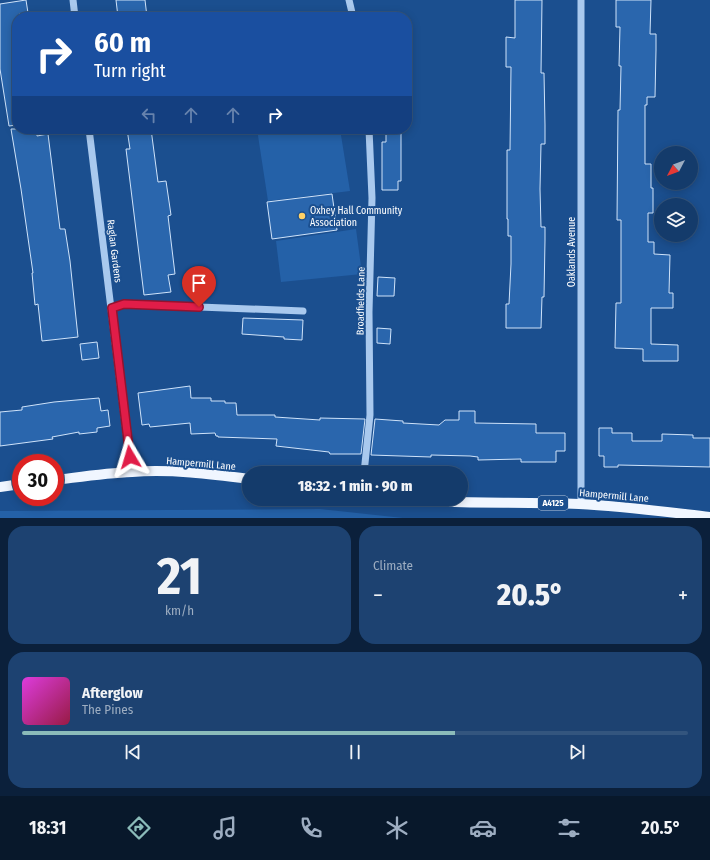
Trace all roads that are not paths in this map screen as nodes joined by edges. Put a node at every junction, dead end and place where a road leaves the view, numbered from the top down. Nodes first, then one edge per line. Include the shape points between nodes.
1 (73, 0) edge
2 (349, 0) edge
3 (581, 0) edge
4 (74, 12) edge
5 (352, 12) edge
6 (90, 134) edge
7 (369, 134) edge
8 (112, 308) junction
9 (303, 311) dead end
10 (365, 466) edge
11 (131, 472) junction
12 (242, 478) edge
13 (64, 479) edge
14 (12, 485) edge
15 (0, 487) edge
16 (468, 503) edge
17 (581, 504) junction
18 (678, 516) edge
19 (710, 517) edge

1 - 4 street
2 - 5 street
3 - 17 street, Oaklands Avenue
6 - 8 street, Raglan Gardens
7 - 10 street, Broadfields Lane via 372,198 370,415
8 - 9 street via 124,304
8 - 11 street, Raglan Gardens
11 - 12 main road, Hampermill Lane via 180,472
11 - 13 main road, Hampermill Lane
14 - 15 main road
16 - 17 main road, Hampermill Lane / A4125
17 - 18 main road, Hampermill Lane / A4125
18 - 19 main road, Hampermill Lane / A4125

